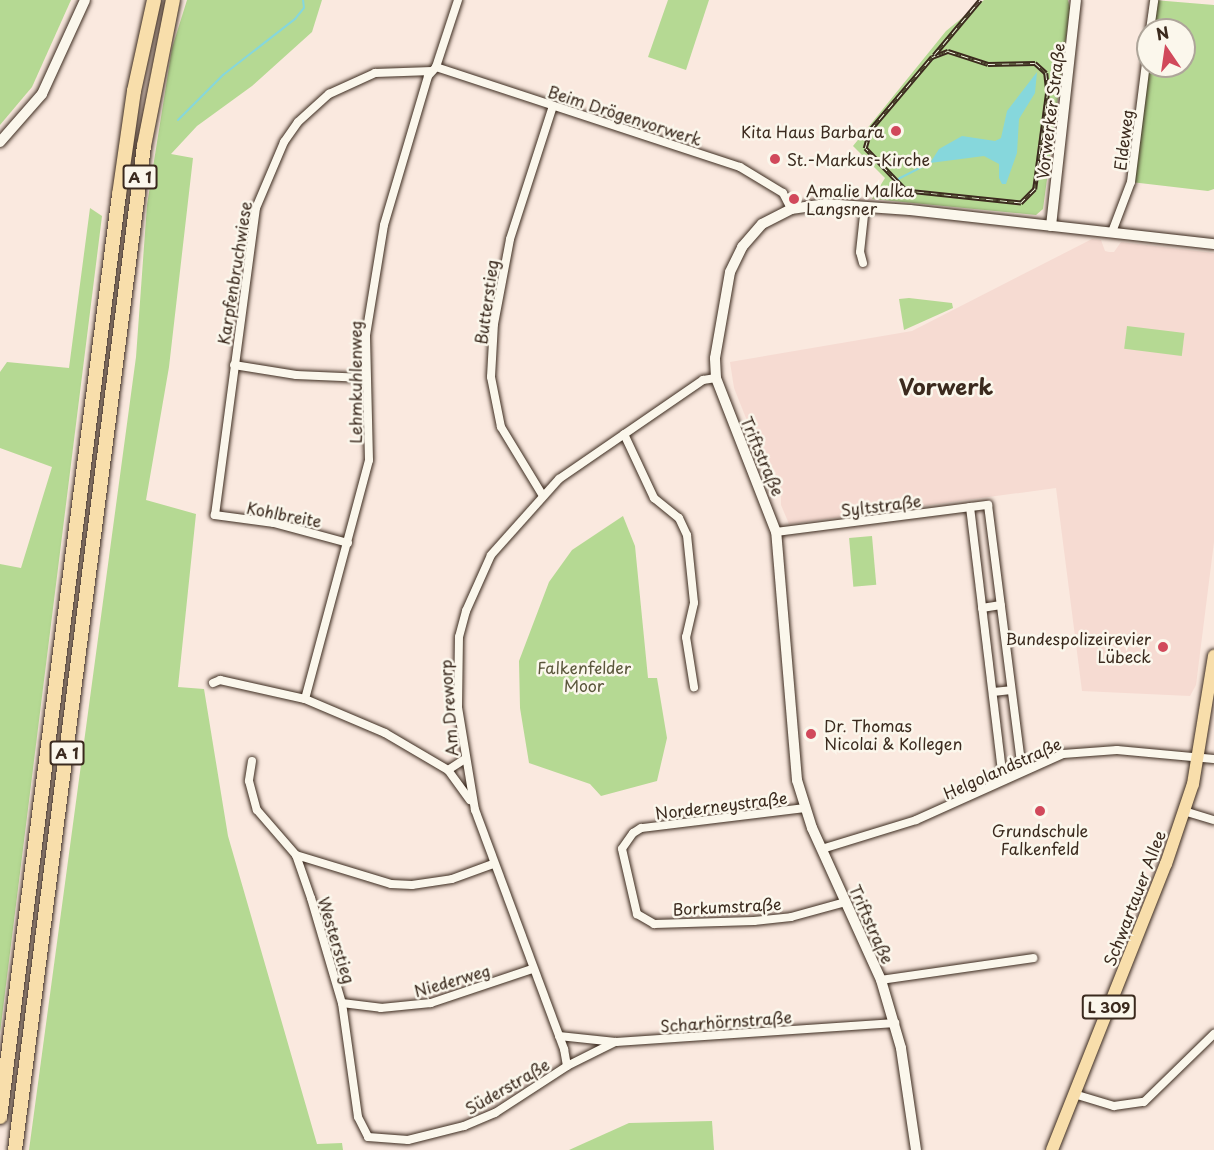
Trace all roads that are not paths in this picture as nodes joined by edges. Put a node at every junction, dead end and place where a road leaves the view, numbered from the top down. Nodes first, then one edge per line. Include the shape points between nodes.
1 (85, 0) edge
2 (154, 0) edge
3 (173, 0) edge
4 (458, 0) edge
5 (1076, 0) edge
6 (1154, 0) edge
7 (1152, 18) edge
8 (434, 69) junction
9 (1144, 78) edge
10 (553, 106) junction
11 (0, 142) edge
12 (865, 206) junction
13 (791, 209) junction
14 (1051, 226) junction
15 (1112, 232) junction
16 (1214, 244) edge
17 (863, 263) dead end
18 (234, 365) junction
19 (365, 378) junction
20 (716, 378) junction
21 (624, 434) junction
22 (543, 496) junction
23 (970, 507) junction
24 (215, 515) joint
25 (776, 531) junction
26 (348, 543) junction
27 (1001, 605) junction
28 (982, 608) junction
29 (1214, 656) edge
30 (213, 683) dead end
31 (694, 687) dead end
32 (1011, 690) junction
33 (993, 692) junction
34 (305, 699) junction
35 (1199, 757) junction
36 (465, 759) junction
37 (1214, 759) edge
38 (252, 761) dead end
39 (448, 770) junction
40 (1022, 771) junction
41 (1003, 780) junction
42 (805, 808) junction
43 (475, 810) junction
44 (1184, 811) junction
45 (1214, 820) edge
46 (822, 849) junction
47 (296, 855) junction
48 (494, 864) junction
49 (846, 902) junction
50 (645, 922) joint
51 (1033, 958) dead end
52 (532, 969) junction
53 (881, 980) junction
54 (342, 1003) junction
55 (895, 1023) junction
56 (1214, 1034) edge
57 (559, 1036) junction
58 (615, 1042) junction
59 (567, 1066) junction
60 (1074, 1094) junction
61 (0, 1117) edge
62 (373, 1139) joint
63 (15, 1150) edge
64 (916, 1150) edge
65 (1052, 1150) edge

1 - 11 street via 42,94
2 - 61 highway, A 1 via 134,91 122,172
3 - 63 highway, A 1 via 144,146
4 - 8 street, Lehmkuhlenweg
5 - 14 street, Vorwerker Straße
6 - 7 street
8 - 10 street, Beim Drögenvorwerk
8 - 18 street, Karpfenbruchwiese via 375,73 344,85 315,105 289,136 256,208
8 - 19 street, Lehmkuhlenweg via 384,225 370,296
9 - 15 street, Eldeweg via 1131,182
10 - 13 street, Beim Drögenvorwerk via 740,167 783,193
10 - 22 street, Butterstieg via 510,239 494,324 491,377 501,427
12 - 13 street, Triftstraße via 825,204
12 - 14 street, Triftstraße
12 - 17 street via 860,252
13 - 20 street, Triftstraße via 762,224 738,254 723,309
14 - 15 street, Triftstraße
15 - 16 street, Triftstraße
18 - 19 street via 297,375
18 - 24 street, Karpfenbruchwiese
19 - 26 street, Lehmkuhlenweg via 369,460
20 - 21 street, Am Dreworp via 703,380
20 - 25 street, Triftstraße
21 - 22 street, Am Dreworp via 559,479
21 - 31 street via 654,498 679,518 687,535 694,603 687,637
22 - 36 street, Am Dreworp via 491,555 466,611 456,674
23 - 25 street, Syltstraße
23 - 27 street, Syltstraße via 988,505
23 - 28 street
24 - 26 street, Kohlbreite via 274,523
25 - 42 street, Triftstraße via 791,730
26 - 34 street, Lehmkuhlenweg
27 - 28 street
27 - 32 street
28 - 33 street
29 - 35 main road, L 309
30 - 34 street via 220,680
32 - 33 street
32 - 40 street
33 - 41 street
34 - 39 street via 385,733
35 - 37 street, Helgolandstraße
35 - 40 street, Helgolandstraße via 1081,750
35 - 44 main road, Schwartauer Allee / L 309
36 - 39 street
36 - 43 street, Am Dreworp
38 - 47 street, Westerstieg via 249,781 257,810
39 - 43 street via 462,784
40 - 41 street, Helgolandstraße
41 - 46 street, Helgolandstraße via 916,820
42 - 46 street, Triftstraße
42 - 50 street, Norderneystraße via 641,828 633,833 625,841 623,858 637,914
43 - 48 street, Am Dreworp
44 - 45 street
44 - 60 main road, Schwartauer Allee / L 309
46 - 49 street, Triftstraße
47 - 48 street via 391,884 412,885 452,879
47 - 54 street, Westerstieg
48 - 52 street, Am Dreworp
49 - 50 street, Borkumstraße via 772,920
49 - 53 street, Triftstraße
51 - 53 street
52 - 54 street, Niederweg via 431,1003 381,1008
52 - 57 street, Am Dreworp
53 - 55 street, Triftstraße
54 - 62 street, Westerstieg via 358,1117
55 - 58 street, Scharhörnstraße
55 - 64 street, Triftstraße
56 - 60 street via 1144,1102 1114,1106
57 - 58 street, Scharhörnstraße
57 - 59 street, Am Dreworp
58 - 59 street, Süderstraße
59 - 62 street, Süderstraße via 513,1102 464,1126 408,1140
60 - 65 main road, Schwartauer Allee / L 309

